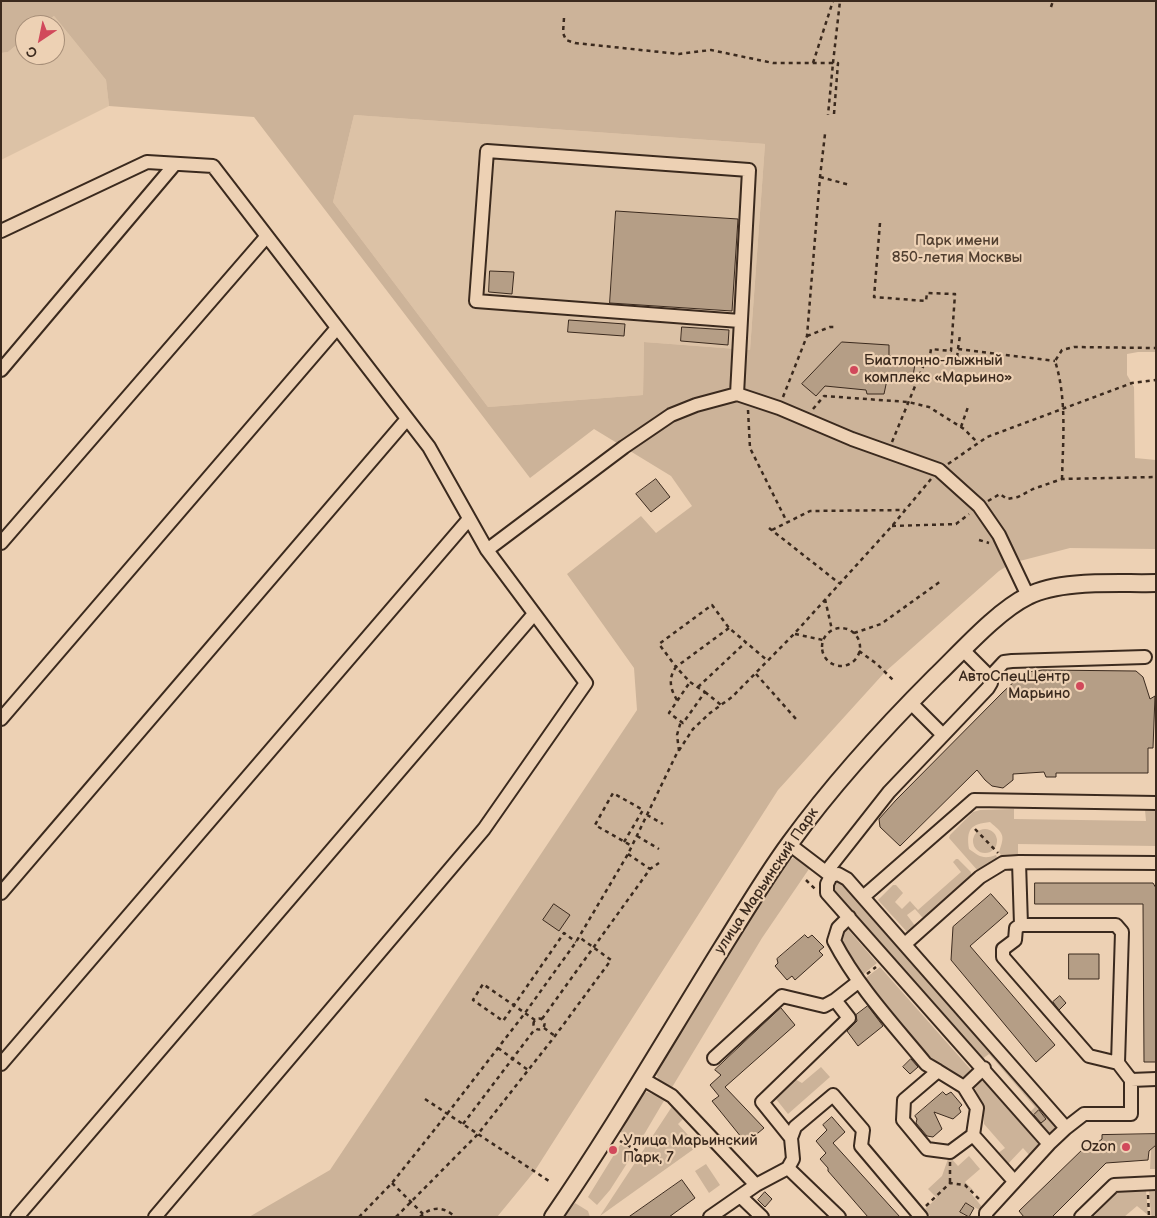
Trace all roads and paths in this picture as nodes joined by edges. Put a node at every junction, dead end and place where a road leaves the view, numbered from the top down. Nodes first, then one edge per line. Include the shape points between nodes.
1 (833, 1) edge
2 (840, 1) edge
3 (1053, 1) edge
4 (1051, 6) dead end
5 (564, 18) dead end
6 (833, 62) junction
7 (813, 63) junction
8 (834, 114) dead end
9 (828, 115) dead end
10 (825, 134) dead end
11 (175, 164) junction
12 (820, 178) junction
13 (850, 185) dead end
14 (880, 223) dead end
15 (1, 231) edge
16 (266, 236) junction
17 (740, 321) junction
18 (837, 327) dead end
19 (337, 328) junction
20 (960, 335) dead end
21 (807, 336) junction
22 (1156, 348) edge
23 (958, 349) junction
24 (1056, 361) junction
25 (929, 362) junction
26 (1, 370) edge
27 (1156, 380) edge
28 (742, 396) junction
29 (908, 402) junction
30 (968, 407) dead end
31 (779, 408) junction
32 (1063, 410) junction
33 (407, 418) junction
34 (805, 419) junction
35 (961, 427) junction
36 (978, 443) junction
37 (888, 451) junction
38 (939, 470) junction
39 (1156, 477) edge
40 (1062, 479) junction
41 (979, 506) junction
42 (905, 510) junction
43 (469, 519) junction
44 (787, 522) junction
45 (892, 526) junction
46 (1, 543) edge
47 (487, 550) junction
48 (941, 581) dead end
49 (839, 583) junction
50 (1156, 583) edge
51 (1028, 596) junction
52 (825, 599) junction
53 (534, 614) junction
54 (729, 628) junction
55 (832, 630) junction
56 (854, 633) junction
57 (794, 634) junction
58 (822, 640) junction
59 (746, 642) junction
60 (963, 650) junction
61 (859, 652) junction
62 (1145, 657) dead end
63 (768, 661) junction
64 (676, 667) junction
65 (756, 674) junction
66 (990, 677) junction
67 (690, 682) junction
68 (895, 682) dead end
69 (698, 687) junction
70 (705, 692) junction
71 (677, 700) junction
72 (910, 702) junction
73 (721, 705) junction
74 (1, 719) edge
75 (796, 719) dead end
76 (681, 721) junction
77 (943, 735) junction
78 (679, 750) junction
79 (1156, 803) edge
80 (643, 810) junction
81 (647, 814) junction
82 (663, 824) dead end
83 (975, 829) dead end
84 (637, 835) junction
85 (624, 842) junction
86 (789, 844) junction
87 (632, 846) junction
88 (659, 849) dead end
89 (628, 854) junction
90 (1019, 862) junction
91 (659, 863) dead end
92 (1003, 863) junction
93 (1156, 863) edge
94 (650, 869) junction
95 (828, 874) junction
96 (1, 893) edge
97 (863, 897) junction
98 (849, 917) junction
99 (1021, 924) junction
100 (579, 938) junction
101 (576, 942) junction
102 (905, 944) junction
103 (595, 948) junction
104 (858, 982) junction
105 (836, 1000) junction
106 (514, 1006) junction
107 (525, 1013) junction
108 (542, 1019) junction
109 (535, 1020) junction
110 (544, 1028) junction
111 (535, 1029) junction
112 (555, 1036) junction
113 (498, 1048) junction
114 (512, 1058) junction
115 (714, 1058) dead end
116 (1118, 1063) junction
117 (1, 1064) edge
118 (984, 1068) junction
119 (528, 1070) junction
120 (938, 1071) junction
121 (641, 1078) junction
122 (1156, 1079) edge
123 (1131, 1080) junction
124 (964, 1087) junction
125 (425, 1099) dead end
126 (447, 1114) junction
127 (463, 1124) junction
128 (1066, 1128) junction
129 (478, 1134) junction
130 (973, 1135) junction
131 (791, 1138) junction
132 (1050, 1144) junction
133 (950, 1152) junction
134 (788, 1168) junction
135 (549, 1181) dead end
136 (1014, 1181) junction
137 (392, 1183) junction
138 (950, 1183) junction
139 (1152, 1184) edge
140 (756, 1185) junction
141 (740, 1196) junction
142 (411, 1202) junction
143 (987, 1213) edge
144 (423, 1214) junction
145 (917, 1215) edge
146 (18, 1217) edge
147 (155, 1217) edge
148 (359, 1217) edge
149 (396, 1217) edge
150 (420, 1217) edge
151 (455, 1217) edge
152 (553, 1217) edge
153 (710, 1217) edge
154 (762, 1217) edge
155 (839, 1217) edge
156 (1081, 1217) edge
157 (1149, 1217) edge

1 - 7 path
2 - 6 path
3 - 4 path
5 - 7 path via 562,33 566,40 575,43 679,54 711,50 773,63
6 - 7 path
6 - 8 path via 838,63
6 - 9 path
10 - 12 path
11 - 15 lane via 147,162
11 - 16 lane via 213,166
11 - 26 lane
12 - 13 path
12 - 21 path
14 - 25 path via 874,297 926,301 928,293 955,294 950,350 931,349
16 - 19 lane
16 - 46 lane
17 - 17 lane via 749,170 487,151 476,301
17 - 28 lane
18 - 21 path
19 - 33 lane
19 - 74 lane
20 - 23 path
21 - 31 path
22 - 24 path via 1074,347 1062,350
23 - 24 path
23 - 25 path via 957,358
24 - 32 path
25 - 29 path via 925,362
27 - 32 path via 1132,383
28 - 31 lane
28 - 44 path via 750,448
28 - 47 lane via 696,405 671,415
29 - 34 path via 824,396
29 - 35 path via 929,407
29 - 37 path
30 - 35 path
31 - 34 lane
32 - 36 path
32 - 40 path
33 - 43 lane via 429,447
33 - 96 lane
34 - 37 lane
35 - 36 path
36 - 38 path
37 - 38 lane
38 - 41 lane
38 - 42 path
39 - 40 path
40 - 41 path via 1018,497 1007,499 1000,494
41 - 45 path via 956,524
41 - 51 lane via 999,535
42 - 44 path via 810,511
42 - 45 path
43 - 47 lane
43 - 117 lane
44 - 49 path via 770,529
45 - 49 path
47 - 53 lane
48 - 56 path via 881,624
49 - 52 path
50 - 51 main road, улица Марьинский Парк via 1068,585
51 - 60 main road, улица Марьинский Парк via 996,619
52 - 55 path
52 - 57 path
53 - 146 lane
53 - 147 lane via 586,683 484,829
54 - 59 path
54 - 64 path
54 - 64 path via 712,605 659,644
55 - 56 path via 844,628
55 - 58 path
56 - 61 path via 860,644
57 - 58 path
57 - 63 path
58 - 61 path via 823,655 837,666 849,664
59 - 63 path
59 - 69 path
60 - 66 lane
60 - 72 main road, улица Марьинский Парк
61 - 68 path
62 - 66 lane via 1004,662
63 - 65 path
64 - 67 path
64 - 71 path via 671,686
65 - 73 path
65 - 75 path
66 - 77 lane via 988,688
67 - 69 path
67 - 71 path
69 - 70 path
70 - 73 path
70 - 76 path
71 - 76 path via 669,713
72 - 77 lane
72 - 86 main road, улица Марьинский Парк via 847,771
73 - 78 path via 693,729
76 - 78 path via 677,735
77 - 95 lane via 889,792
78 - 81 path
79 - 97 lane via 974,800
80 - 81 path
80 - 85 path
80 - 85 path via 613,793 595,825
81 - 82 path
81 - 84 path
83 - 92 path
84 - 87 path
84 - 88 path
85 - 87 path
86 - 95 lane
86 - 121 main road, улица Марьинский Парк
87 - 89 path
89 - 94 path
89 - 100 path
90 - 92 lane
90 - 93 lane
90 - 99 lane
91 - 94 path
92 - 102 lane via 980,877
94 - 103 path
95 - 97 lane via 838,874 847,879
95 - 98 lane via 827,893
97 - 102 lane
98 - 104 lane via 838,928 834,941
98 - 118 lane
99 - 116 lane via 1016,928 1015,940 1003,949 1003,957 1089,1056
99 - 116 lane via 1116,925 1122,932
100 - 101 path
100 - 103 path
101 - 106 path via 564,933
101 - 107 path
102 - 128 lane
103 - 108 path
103 - 112 path via 611,960
104 - 105 lane
104 - 120 lane via 926,1064
105 - 115 lane via 824,1006 782,996
105 - 131 lane via 849,1018 762,1102
106 - 106 path via 484,984 473,1000 503,1021
106 - 107 path
107 - 109 path
107 - 113 path
108 - 109 path
108 - 110 path
109 - 111 path
110 - 111 path
110 - 112 path
111 - 114 path
112 - 119 path
113 - 114 path
113 - 126 path
114 - 119 path
114 - 127 path
116 - 123 lane
118 - 124 lane
118 - 132 lane
119 - 129 path
120 - 124 lane
120 - 133 lane via 904,1100 904,1120 927,1149
121 - 140 lane via 672,1096
121 - 152 main road, улица Марьинский Парк
122 - 123 lane
123 - 128 lane via 1131,1114 1084,1114
124 - 130 lane via 977,1108
125 - 126 path
126 - 127 path
126 - 137 path
127 - 129 path
128 - 132 lane
129 - 135 path
129 - 142 path
130 - 133 lane
130 - 136 lane
131 - 134 lane via 794,1159
131 - 145 lane via 794,1128 833,1095 863,1130 860,1146
132 - 136 lane
133 - 138 path
134 - 140 lane
134 - 155 lane
136 - 143 lane
137 - 142 path
137 - 148 path
138 - 143 path via 965,1185
138 - 145 path
139 - 156 lane via 1114,1186
139 - 157 path
140 - 141 lane
141 - 153 lane
141 - 154 lane
142 - 144 path
142 - 149 path
144 - 150 path
144 - 151 path via 441,1208

